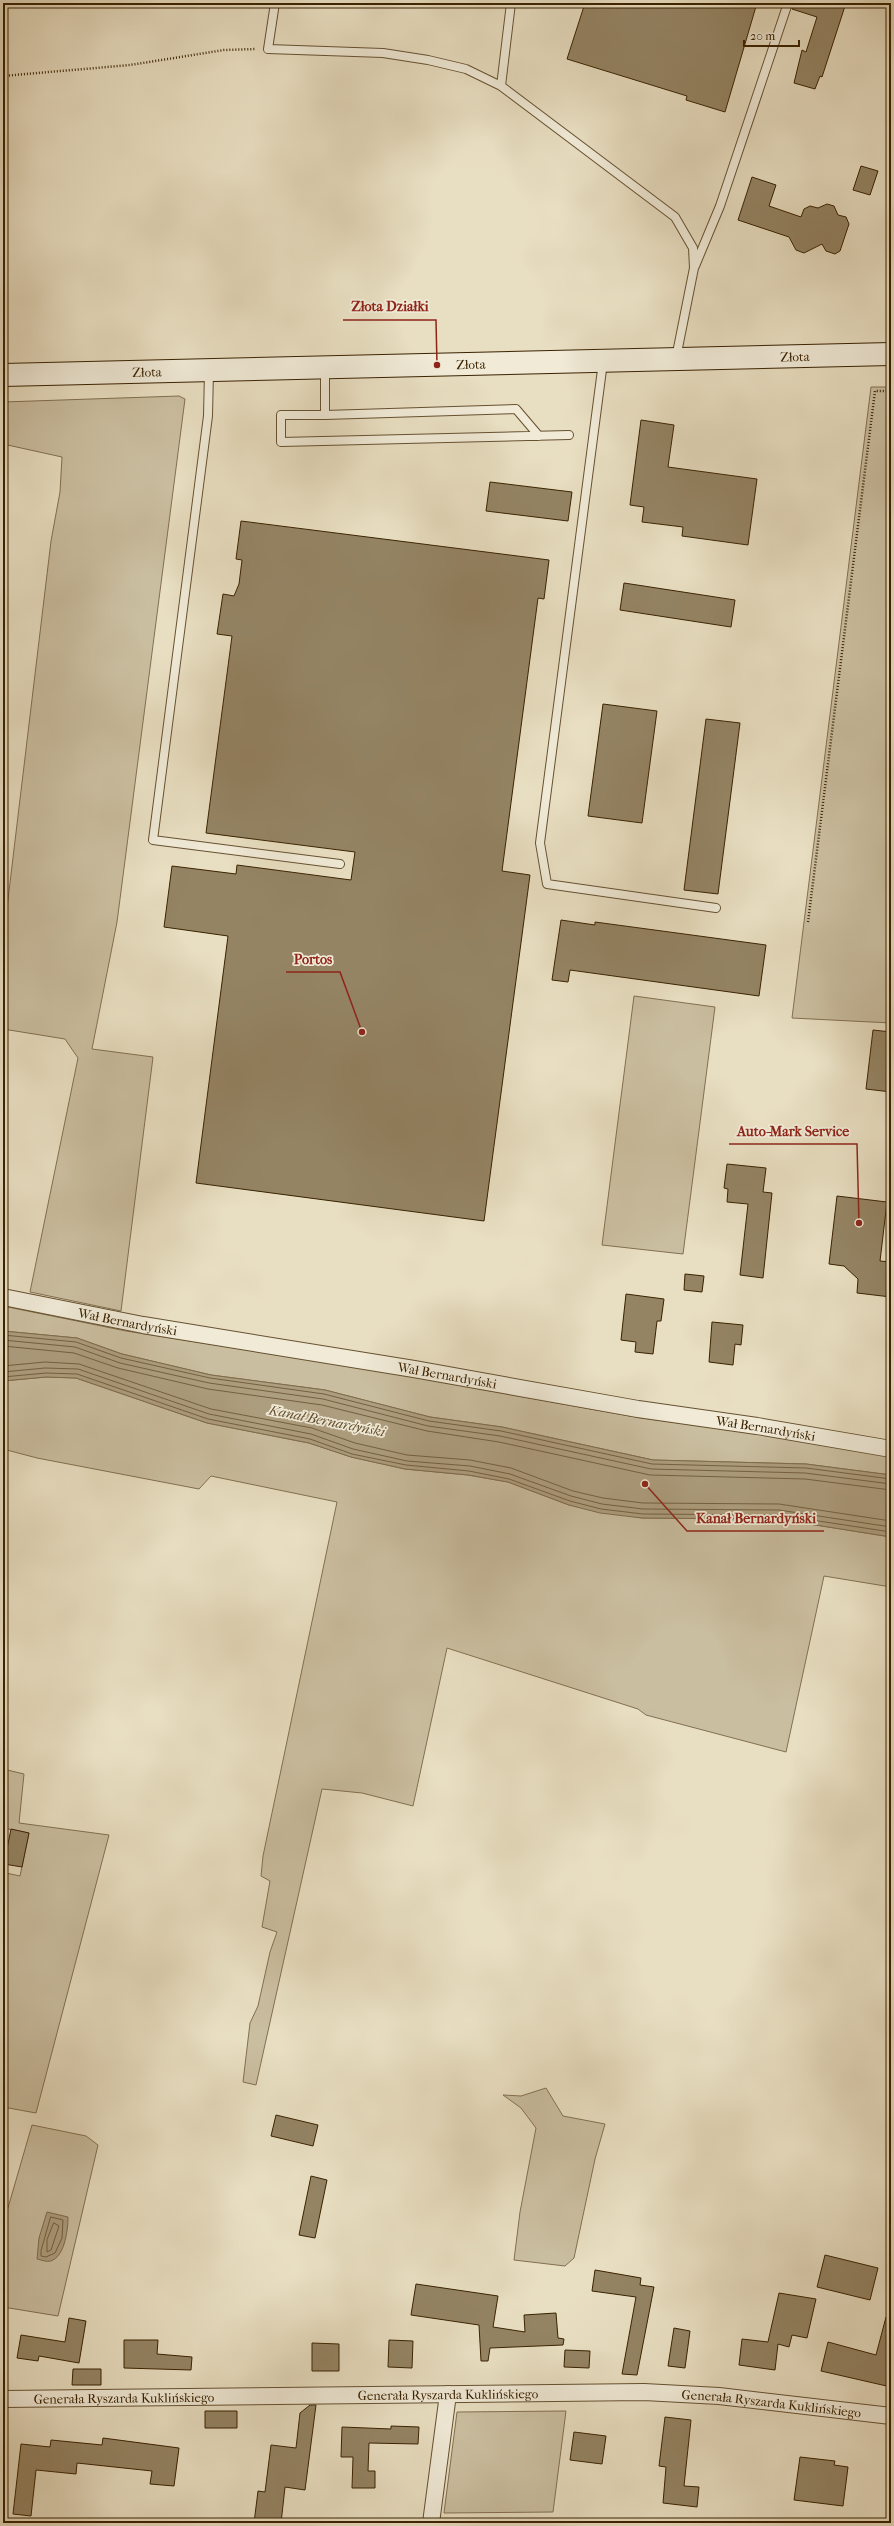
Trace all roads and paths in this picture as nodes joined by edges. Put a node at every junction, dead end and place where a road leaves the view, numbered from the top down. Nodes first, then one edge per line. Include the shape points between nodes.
1 (275, 3) edge
2 (511, 3) edge
3 (788, 3) edge
4 (268, 49) junction
5 (3, 76) edge
6 (501, 86) junction
7 (694, 268) junction
8 (891, 354) edge
9 (676, 359) junction
10 (604, 361) junction
11 (325, 368) junction
12 (209, 370) junction
13 (3, 375) edge
14 (891, 391) edge
15 (325, 414) junction
16 (569, 435) dead end
17 (539, 436) junction
18 (340, 864) dead end
19 (716, 908) dead end
20 (808, 922) dead end
21 (3, 1297) edge
22 (891, 1449) edge
23 (448, 2394) junction
24 (3, 2399) edge
25 (891, 2416) edge
26 (431, 2523) edge

1 - 4 lane
2 - 6 lane
3 - 7 lane via 720,206
4 - 5 path via 224,50 130,65
4 - 6 lane via 383,53 428,60 466,69
6 - 7 lane via 676,217 693,248
7 - 9 lane
8 - 9 street, Złota
9 - 10 street, Złota
10 - 11 street, Złota
10 - 19 lane via 540,843 547,884
11 - 12 street, Złota
11 - 15 lane
12 - 13 street, Złota
12 - 18 lane via 208,416 153,840
14 - 20 path via 875,391
15 - 17 lane via 516,410
15 - 17 lane via 281,415 281,442
16 - 17 lane
21 - 22 street, Wał Bernardyński via 143,1325
23 - 24 street, Generała Ryszarda Kuklińskiego
23 - 25 street, Generała Ryszarda Kuklińskiego via 603,2391 690,2394
23 - 26 street

